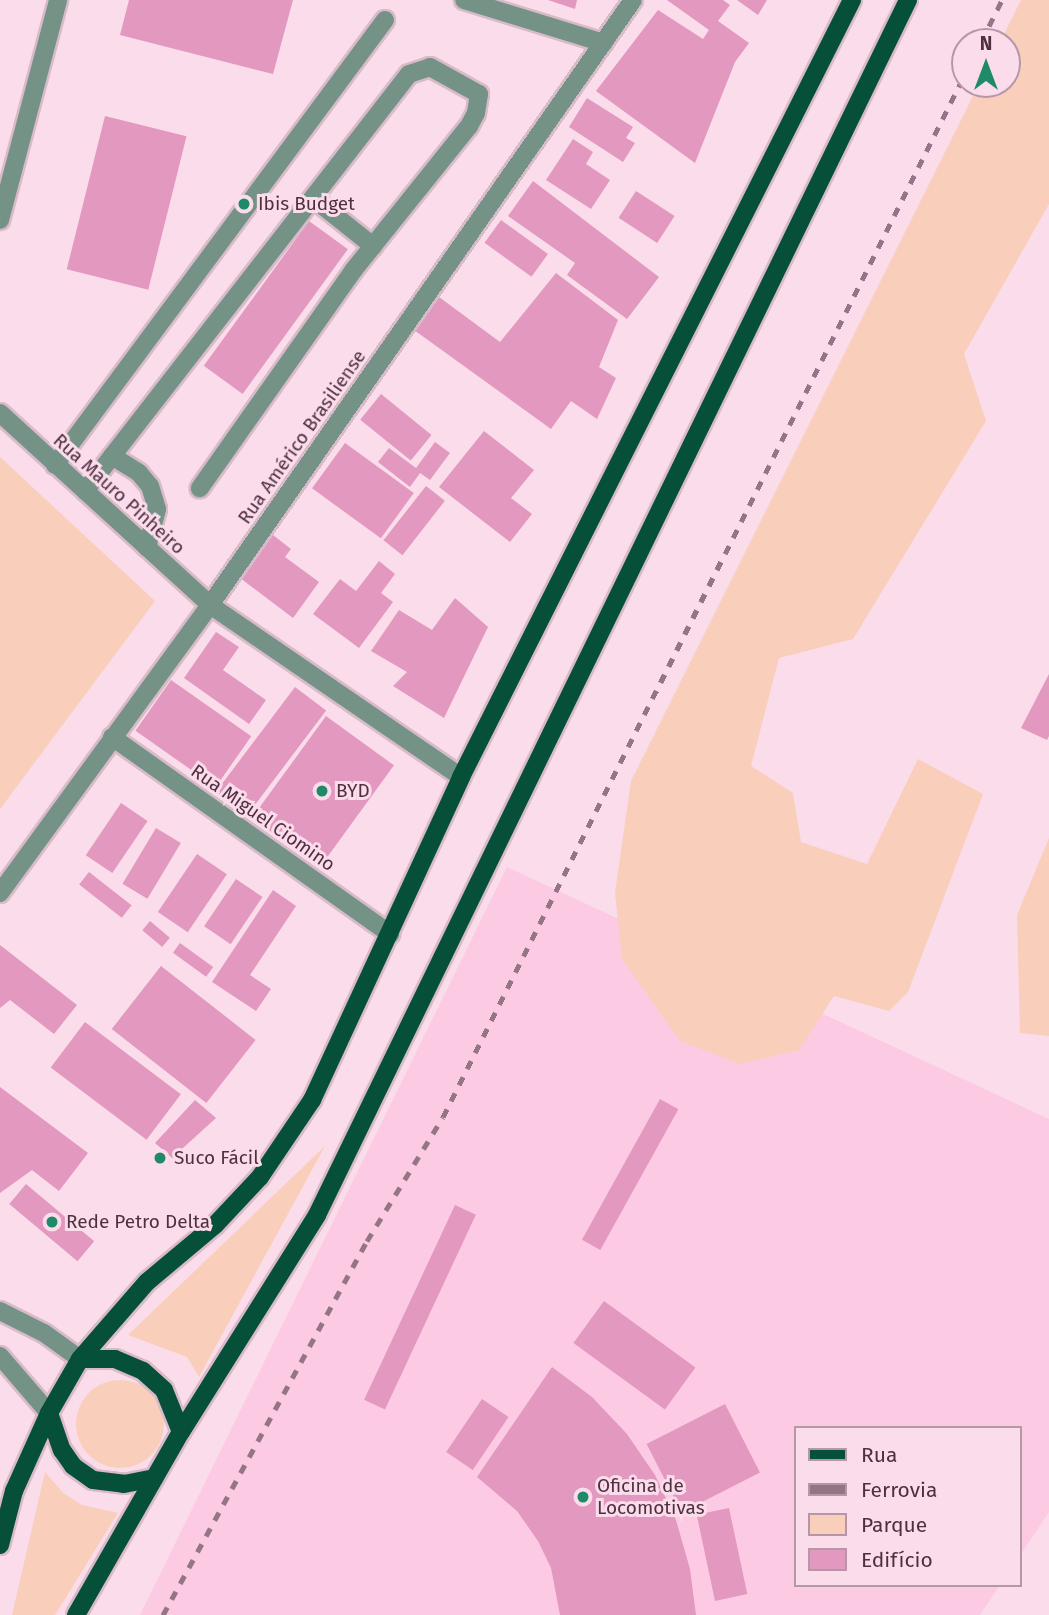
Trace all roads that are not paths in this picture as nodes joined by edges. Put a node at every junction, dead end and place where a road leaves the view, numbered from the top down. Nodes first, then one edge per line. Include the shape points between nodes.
1 (58, 0) edge
2 (464, 0) edge
3 (633, 0) edge
4 (852, 0) edge
5 (908, 0) edge
6 (385, 20) dead end
7 (604, 43) junction
8 (313, 198) junction
9 (0, 219) edge
10 (373, 246) junction
11 (0, 413) edge
12 (112, 456) junction
13 (55, 465) junction
14 (200, 488) dead end
15 (85, 491) junction
16 (147, 548) junction
17 (210, 605) junction
18 (112, 737) junction
19 (461, 778) junction
20 (0, 893) edge
21 (390, 934) junction
22 (0, 1311) edge
23 (0, 1356) edge
24 (80, 1359) junction
25 (49, 1413) junction
26 (181, 1432) junction
27 (154, 1478) junction
28 (0, 1545) edge
29 (76, 1615) edge

1 - 9 street
2 - 7 street
3 - 7 street, Rua Américo Brasiliense
4 - 19 main road
5 - 26 main road via 317,1215
6 - 13 street
7 - 17 street, Rua Américo Brasiliense
8 - 10 street
8 - 10 street via 409,75 430,67 479,94 469,125
8 - 12 street
10 - 14 street
11 - 13 street, Rua Mauro Pinheiro
12 - 15 street
12 - 16 street via 150,486 158,509
13 - 15 street, Rua Mauro Pinheiro
15 - 16 street, Rua Mauro Pinheiro
16 - 17 street, Rua Mauro Pinheiro
17 - 18 street, Rua Américo Brasiliense
17 - 19 street, Rua Mauro Pinheiro
18 - 20 street, Rua Américo Brasiliense
18 - 21 street, Rua Miguel Ciomino
19 - 21 main road
21 - 24 main road via 312,1100 260,1177 215,1225 147,1282
22 - 24 street via 44,1333
23 - 25 street
24 - 25 main road
24 - 26 main road via 115,1359 143,1371 164,1390
25 - 27 main road via 62,1450 73,1466 93,1480 124,1484
25 - 28 main road via 15,1492
26 - 27 main road
27 - 29 main road

